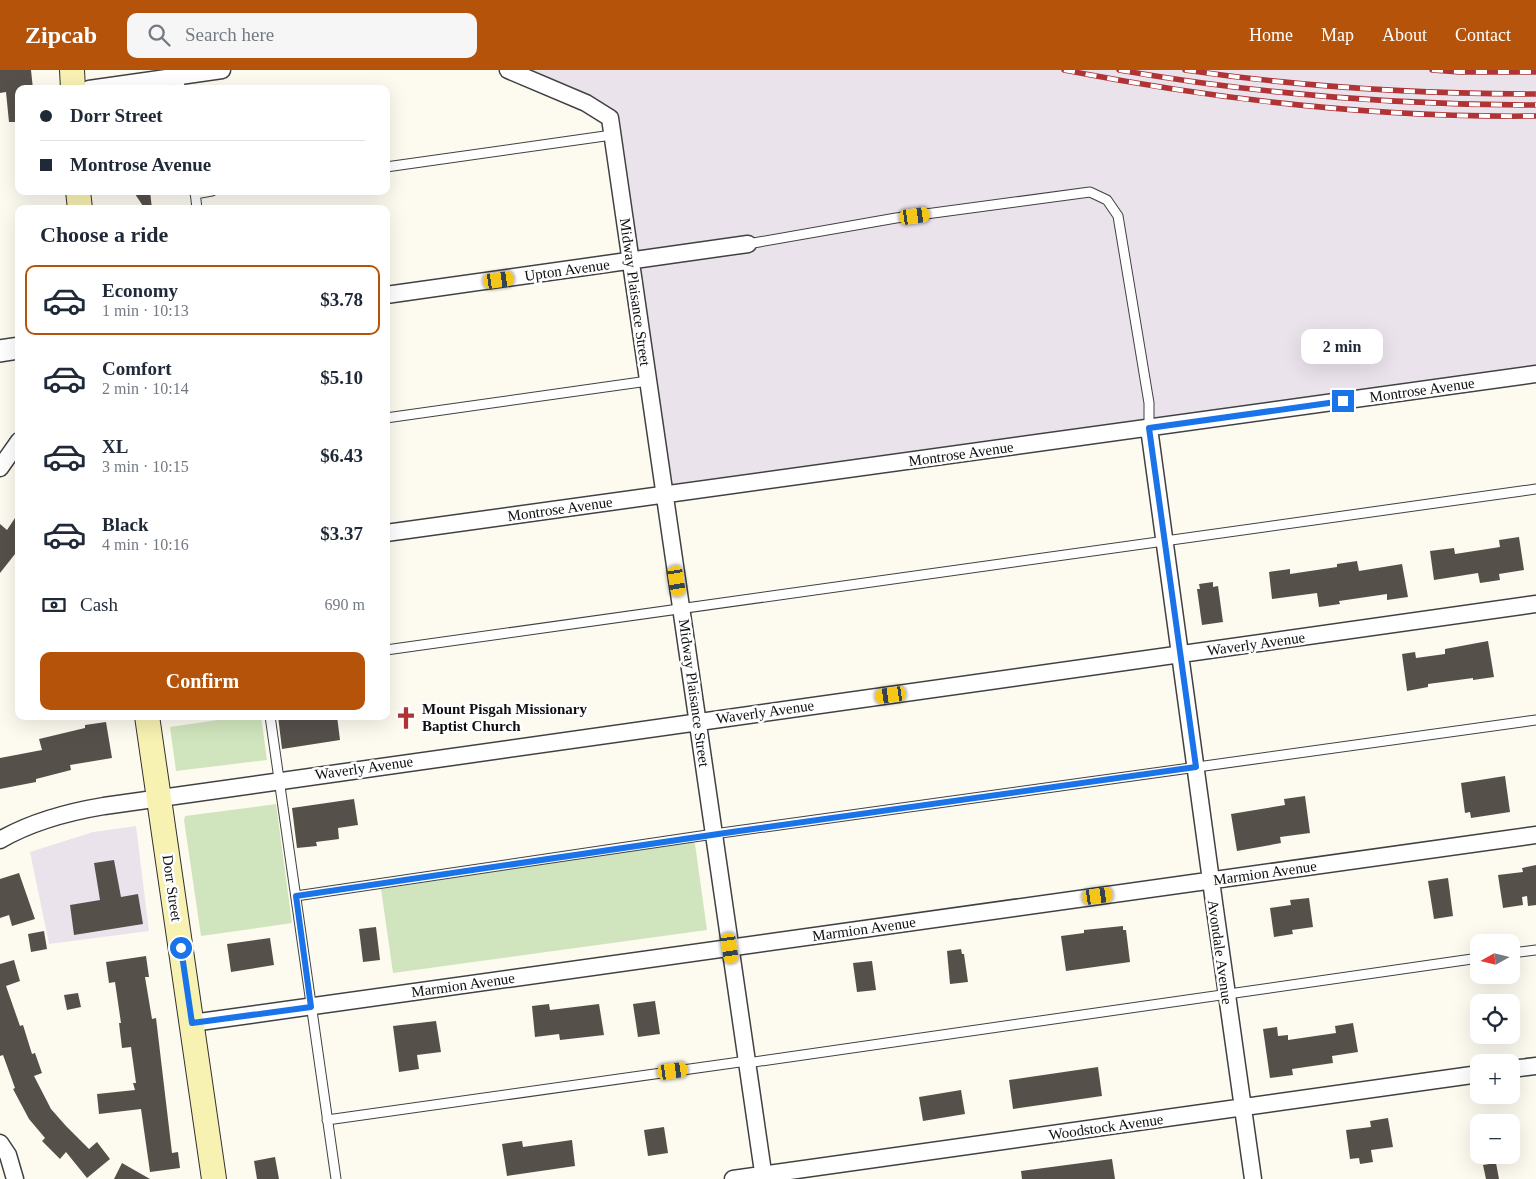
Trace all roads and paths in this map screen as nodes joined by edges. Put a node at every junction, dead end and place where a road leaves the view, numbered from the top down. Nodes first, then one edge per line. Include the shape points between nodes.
1 (72, 70) edge
2 (222, 70) edge
3 (508, 70) edge
4 (180, 82) edge
5 (73, 85) edge
6 (141, 85) edge
7 (612, 135) junction
8 (390, 166) edge
9 (748, 244) joint
10 (631, 262) junction
11 (390, 294) edge
12 (15, 349) edge
13 (0, 352) edge
14 (1536, 374) edge
15 (648, 382) junction
16 (390, 417) edge
17 (1149, 428) junction
18 (15, 447) edge
19 (0, 468) edge
20 (1536, 490) edge
21 (665, 494) junction
22 (390, 532) edge
23 (1166, 540) junction
24 (1536, 604) edge
25 (681, 608) junction
26 (390, 649) edge
27 (1182, 655) junction
28 (148, 720) edge
29 (271, 720) edge
30 (1536, 720) edge
31 (698, 721) junction
32 (1196, 767) junction
33 (280, 780) junction
34 (159, 797) junction
35 (714, 834) junction
36 (1536, 835) edge
37 (0, 840) edge
38 (1210, 881) junction
39 (296, 896) junction
40 (730, 948) junction
41 (1536, 950) edge
42 (1520, 952) edge
43 (1470, 959) edge
44 (1226, 993) junction
45 (311, 1007) junction
46 (192, 1023) junction
47 (747, 1062) junction
48 (1536, 1066) edge
49 (1520, 1069) edge
50 (1470, 1075) edge
51 (1242, 1107) junction
52 (327, 1120) junction
53 (0, 1143) edge
54 (0, 1176) edge
55 (764, 1177) edge
56 (16, 1179) edge
57 (214, 1179) edge
58 (336, 1179) edge
59 (733, 1179) edge
60 (1253, 1179) edge

1 - 5 main road
2 - 4 street
3 - 7 street, Midway Plaisance Street via 586,103 610,118
4 - 6 street
7 - 8 lane
7 - 10 street, Midway Plaisance Street
9 - 10 street, Upton Avenue
9 - 17 lane via 896,218 1090,192 1107,200 1118,216 1149,403
10 - 11 street, Upton Avenue
10 - 15 street, Midway Plaisance Street
12 - 13 street
14 - 17 street, Montrose Avenue
15 - 16 lane
15 - 21 street, Midway Plaisance Street
17 - 21 street, Montrose Avenue
17 - 23 street, Avondale Avenue
18 - 19 street
20 - 23 lane
21 - 22 street, Montrose Avenue
21 - 25 street, Midway Plaisance Street
23 - 25 lane
23 - 27 street, Avondale Avenue
24 - 27 street, Waverly Avenue
25 - 26 lane
25 - 31 street, Midway Plaisance Street
27 - 31 street, Waverly Avenue
27 - 32 street, Avondale Avenue
28 - 34 main road, Dorr Street
29 - 33 lane
30 - 32 lane
31 - 33 street, Waverly Avenue
31 - 35 street, Midway Plaisance Street
32 - 35 lane
32 - 38 street, Avondale Avenue
33 - 34 street, Waverly Avenue
33 - 39 lane
34 - 37 street, Waverly Avenue via 70,812
34 - 46 main road, Dorr Street
35 - 39 lane
35 - 40 street, Midway Plaisance Street
36 - 38 street, Marmion Avenue
38 - 40 street, Marmion Avenue
38 - 44 street, Avondale Avenue
39 - 45 lane
40 - 45 street, Marmion Avenue
40 - 47 street, Midway Plaisance Street
41 - 42 lane
43 - 44 lane
44 - 47 lane
44 - 51 street, Avondale Avenue
45 - 46 street, Marmion Avenue
45 - 52 lane
46 - 57 main road, Dorr Street
47 - 52 lane
47 - 55 street, Midway Plaisance Street
48 - 49 street
50 - 51 street, Woodstock Avenue
51 - 55 street, Woodstock Avenue
51 - 60 street, Avondale Avenue
52 - 58 lane
53 - 56 street
54 - 56 street
55 - 59 street, Woodstock Avenue

